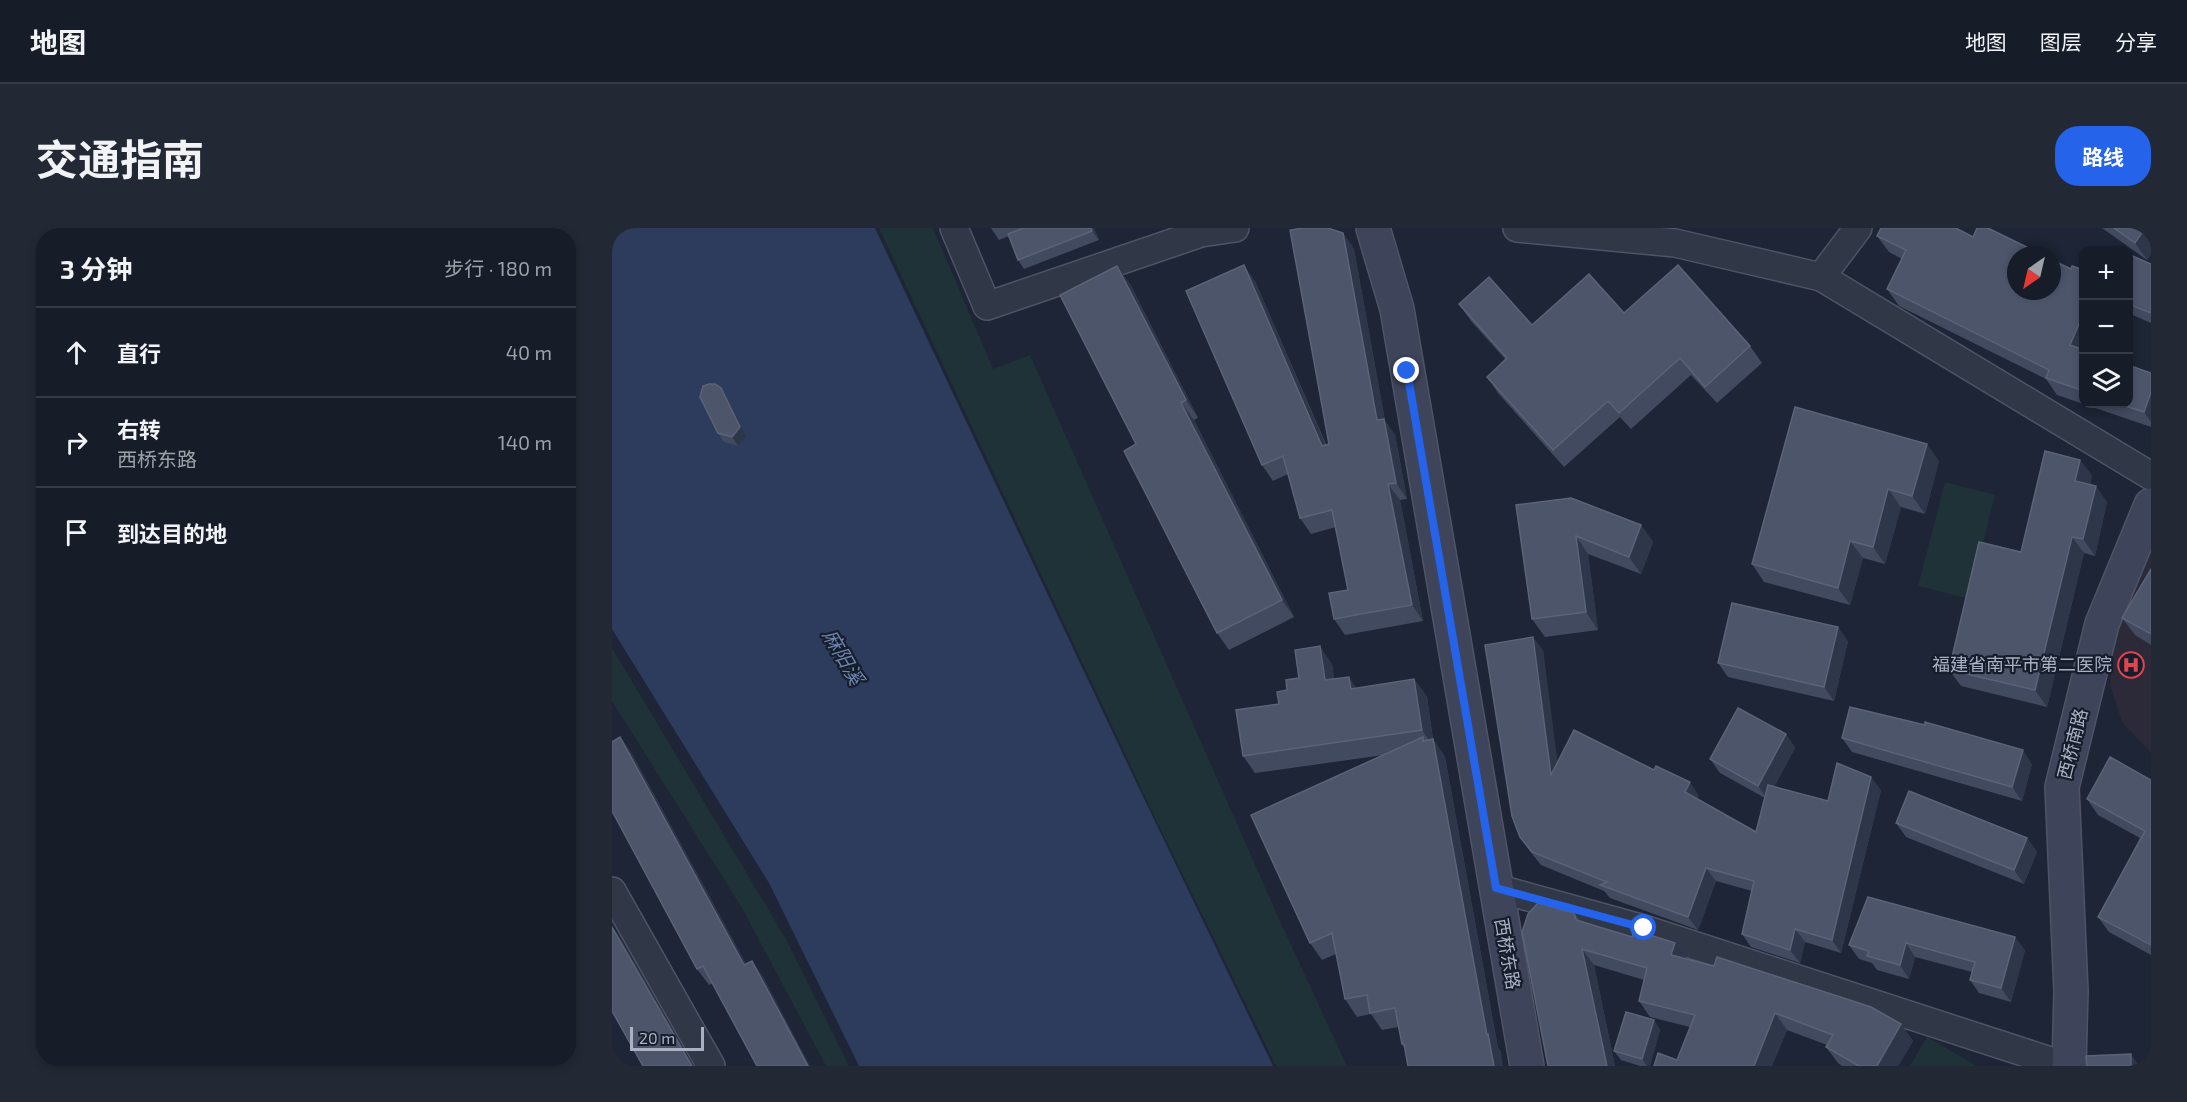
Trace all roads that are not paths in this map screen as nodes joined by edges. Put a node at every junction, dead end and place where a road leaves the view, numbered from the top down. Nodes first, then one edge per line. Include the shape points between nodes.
1 (954, 228) edge
2 (1234, 228) edge
3 (1373, 228) edge
4 (1517, 228) edge
5 (1858, 228) edge
6 (1821, 277) junction
7 (2151, 476) edge
8 (2151, 505) edge
9 (1496, 888) junction
10 (612, 891) edge
11 (711, 1066) edge
12 (1527, 1066) edge
13 (2067, 1066) edge

1 - 2 street via 987,306 1201,233
3 - 9 main road, 西桥东路 via 1397,309
4 - 6 street via 1675,243
5 - 6 street
6 - 7 street
8 - 13 main road, 西桥南路 via 2102,624 2062,787 2071,991
9 - 12 main road, 西桥东路
9 - 13 street via 1644,928
10 - 11 street

